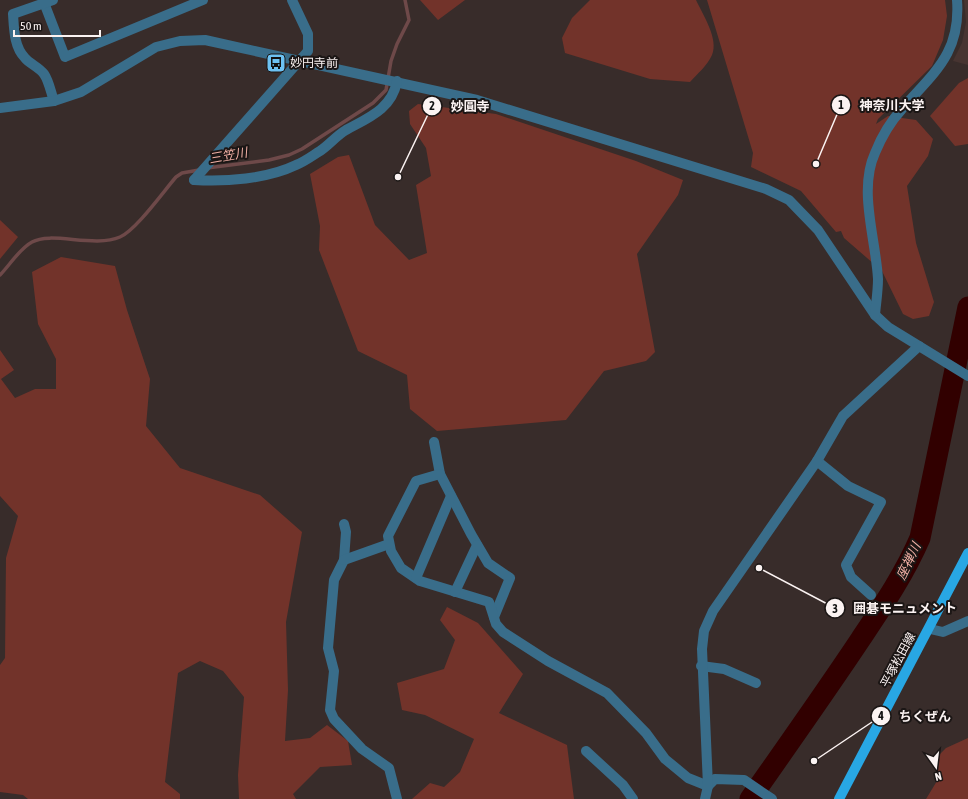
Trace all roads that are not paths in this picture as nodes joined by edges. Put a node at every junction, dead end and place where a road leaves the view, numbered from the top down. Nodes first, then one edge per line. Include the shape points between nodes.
1 (203, 0) edge
2 (292, 0) edge
3 (956, 0) edge
4 (47, 1) edge
5 (299, 61) junction
6 (396, 81) junction
7 (54, 101) junction
8 (0, 108) edge
9 (875, 315) junction
10 (919, 346) junction
11 (967, 375) edge
12 (434, 442) dead end
13 (817, 462) junction
14 (440, 474) junction
15 (451, 496) junction
16 (344, 524) dead end
17 (389, 544) junction
18 (477, 545) junction
19 (968, 553) edge
20 (344, 560) junction
21 (416, 578) junction
22 (455, 592) junction
23 (871, 595) dead end
24 (494, 617) junction
25 (968, 621) edge
26 (930, 628) junction
27 (701, 666) junction
28 (756, 683) dead end
29 (586, 751) dead end
30 (708, 786) junction
31 (770, 798) edge
32 (397, 799) edge
33 (632, 799) edge
34 (705, 799) edge
35 (839, 799) edge

1 - 4 street via 65,57
2 - 5 street via 308,34 308,51
3 - 9 street via 958,12 953,40 940,68 901,110 874,154 868,177 872,240 878,279
4 - 7 street via 13,14 15,36 20,52 44,74
5 - 6 street
5 - 6 street via 194,180 216,181 260,176 296,166 387,105
5 - 7 street via 205,40 180,41 156,47 81,92
6 - 9 street via 476,100 766,189 789,200 818,230
7 - 8 street
9 - 10 street via 888,327
10 - 11 street
10 - 13 street via 843,416
12 - 14 street
13 - 23 street via 848,486 881,502 846,564 851,577
13 - 27 street via 713,611 704,631
14 - 15 street
14 - 17 street via 416,481 388,536
15 - 18 street
15 - 21 street
16 - 20 street
17 - 20 street
17 - 21 street via 401,568
18 - 22 street
18 - 24 street via 488,563 510,578
19 - 26 main road, 平塚松田線
20 - 32 street via 334,580 328,648 334,672 330,710 334,719 362,749 389,768
21 - 22 street
22 - 24 street via 489,602
24 - 30 street via 503,632 548,661 607,693 646,733 665,759 688,778
25 - 26 street via 943,632
26 - 35 main road, 平塚松田線
27 - 28 street via 724,669
27 - 30 street
29 - 33 street via 623,785
30 - 31 street via 715,779 740,779 747,781
30 - 34 street

